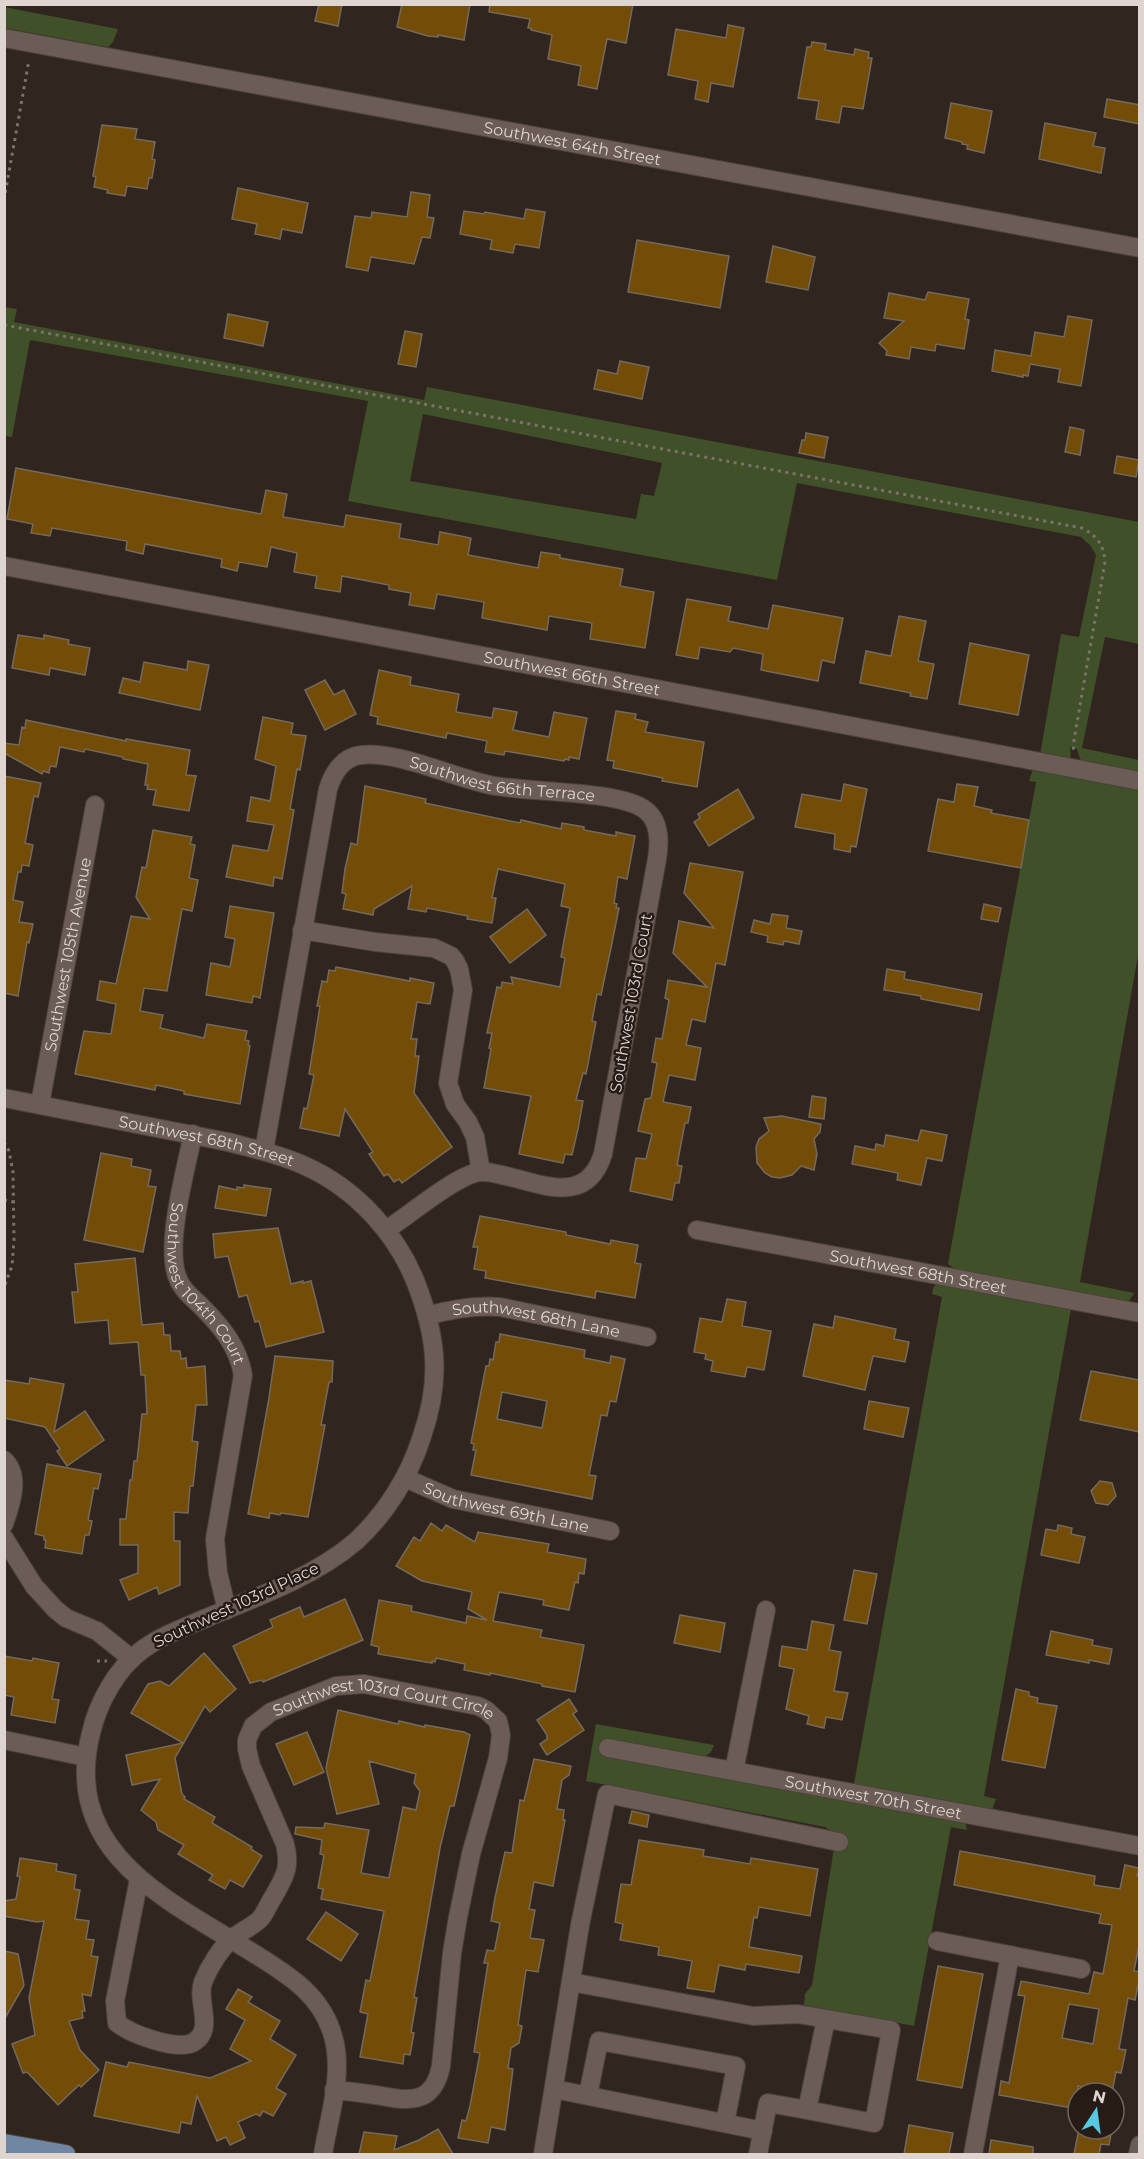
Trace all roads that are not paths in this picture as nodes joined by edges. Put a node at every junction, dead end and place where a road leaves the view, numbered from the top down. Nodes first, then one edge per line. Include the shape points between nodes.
1 (4, 38) edge
2 (1140, 248) edge
3 (4, 566) edge
4 (1140, 781) edge
5 (95, 805) dead end
6 (652, 816) joint
7 (302, 930) junction
8 (4, 1098) edge
9 (40, 1104) junction
10 (193, 1134) junction
11 (264, 1151) junction
12 (481, 1172) junction
13 (386, 1230) junction
14 (697, 1230) dead end
15 (1140, 1313) edge
16 (427, 1316) junction
17 (647, 1337) dead end
18 (4, 1460) edge
19 (405, 1478) junction
20 (4, 1524) edge
21 (610, 1531) dead end
22 (4, 1538) edge
23 (227, 1610) junction
24 (766, 1610) dead end
25 (132, 1659) junction
26 (4, 1740) edge
27 (608, 1748) dead end
28 (87, 1757) junction
29 (734, 1771) junction
30 (839, 1842) dead end
31 (1140, 1846) edge
32 (139, 1879) junction
33 (231, 1939) junction
34 (938, 1941) dead end
35 (1010, 1955) junction
36 (1082, 1970) dead end
37 (571, 1982) junction
38 (826, 2019) junction
39 (554, 2089) junction
40 (334, 2090) junction
41 (588, 2095) junction
42 (807, 2110) junction
43 (725, 2123) junction
44 (763, 2131) junction
45 (4, 2143) edge
46 (1140, 2145) edge
47 (27, 2151) edge
48 (66, 2154) edge
49 (323, 2154) edge
50 (543, 2154) edge
51 (758, 2154) edge
52 (973, 2154) edge
53 (1138, 2154) edge

1 - 2 street, Southwest 64th Street
3 - 4 street, Southwest 66th Street
5 - 9 street, Southwest 105th Avenue
6 - 7 street, Southwest 66th Terrace via 639,806 617,800 490,785 423,765 359,755 338,769 328,789
6 - 12 street, Southwest 103rd Court via 657,824 659,848 603,1154 596,1172 584,1184 560,1187
7 - 11 street
7 - 12 street via 434,948 455,961 462,990 448,1083 450,1094 475,1137
8 - 9 street, Southwest 68th Street
9 - 10 street, Southwest 68th Street
10 - 11 street, Southwest 68th Street
10 - 23 street, Southwest 104th Court via 176,1227 176,1272 184,1289 231,1341 243,1375 215,1539
11 - 13 street, Southwest 68th Street via 332,1180
12 - 13 street via 457,1181
13 - 16 street, Southwest 103rd Place via 413,1274
14 - 15 street, Southwest 68th Street
16 - 17 street, Southwest 68th Lane via 469,1306 500,1307
16 - 19 street, Southwest 103rd Place via 436,1370 433,1396
18 - 20 street via 14,1481
19 - 21 street, Southwest 69th Lane via 453,1498
19 - 23 street, Southwest 103rd Place via 369,1527 338,1554 292,1581
22 - 25 street via 34,1586 55,1609 97,1631
23 - 25 street, Southwest 103rd Place via 161,1639
24 - 29 street
25 - 28 street, Southwest 103rd Place via 111,1685 99,1709
26 - 28 street
27 - 29 street, Southwest 70th Street
28 - 32 street, Southwest 103rd Place via 89,1800 97,1824 109,1847
29 - 31 street, Southwest 70th Street
30 - 37 street via 607,1794
32 - 33 street, Southwest 103rd Place
32 - 33 street via 115,2001 117,2023 125,2030 181,2045 192,2044 199,2038 206,2018 202,1986
33 - 40 street, Southwest 103rd Place via 297,1981 321,2010 333,2035 337,2061
33 - 40 street, Southwest 103rd Court Circle via 260,1919 287,1871 285,1844 248,1759 247,1740 261,1719 321,1691 354,1683 463,1702 486,1710 498,1721 498,1758 458,1917 437,2080 429,2093 407,2100
34 - 35 street
35 - 36 street
35 - 52 street
37 - 38 street via 753,2016 798,2014
37 - 39 street
38 - 42 street
38 - 42 street via 891,2030 874,2123
39 - 41 street
39 - 50 street
40 - 49 street, Southwest 103rd Place
41 - 43 street
41 - 43 street via 598,2041 735,2066
42 - 44 street via 768,2103
43 - 44 street
44 - 51 street
45 - 47 main road
46 - 53 street
47 - 48 main road

